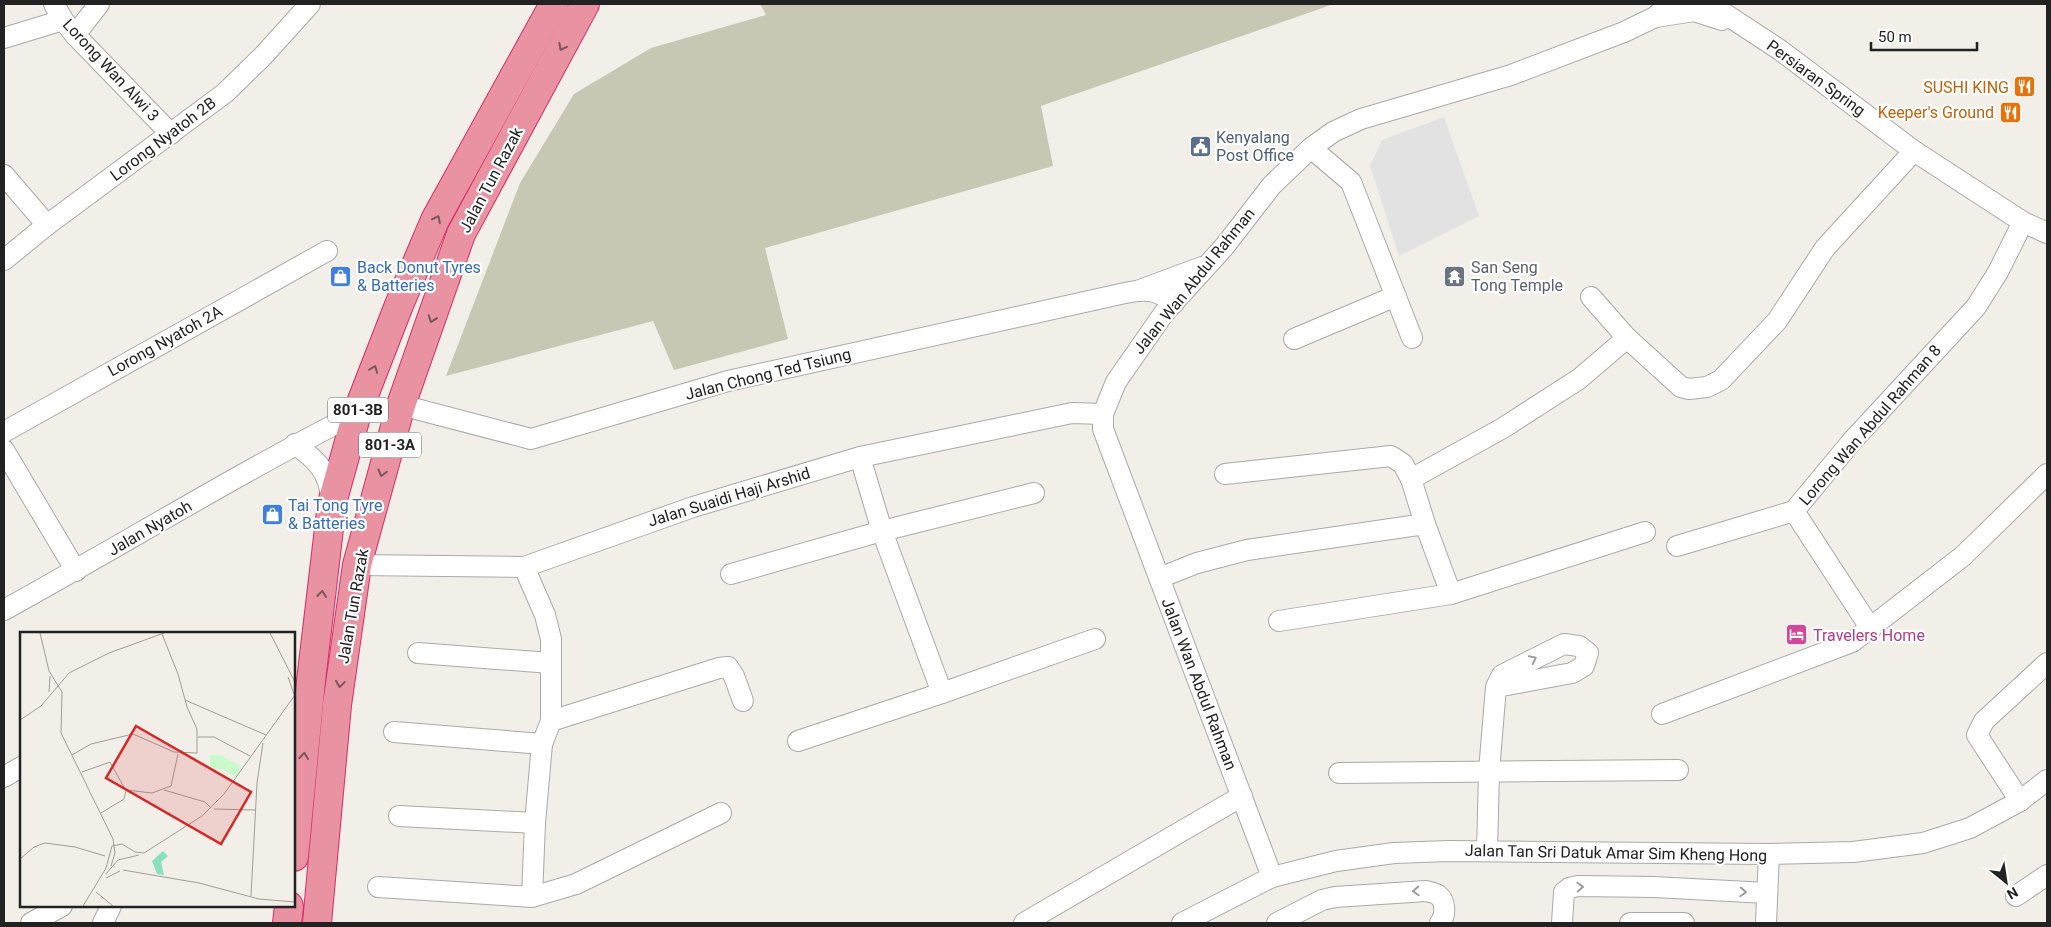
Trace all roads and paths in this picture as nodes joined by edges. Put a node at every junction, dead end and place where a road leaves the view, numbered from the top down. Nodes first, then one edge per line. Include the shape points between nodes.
1 (99, 4) edge
2 (310, 4) edge
3 (554, 4) edge
4 (586, 4) edge
5 (1710, 4) edge
6 (1653, 12) edge
7 (64, 20) edge
8 (1745, 28) junction
9 (4, 38) edge
10 (171, 134) junction
11 (1311, 148) junction
12 (1914, 151) junction
13 (4, 175) edge
14 (2023, 222) junction
15 (47, 225) junction
16 (2047, 233) edge
17 (327, 251) dead end
18 (4, 260) edge
19 (1207, 265) junction
20 (1138, 290) junction
21 (1396, 296) junction
22 (1591, 297) dead end
23 (1169, 308) junction
24 (1412, 338) dead end
25 (1627, 338) junction
26 (1294, 339) dead end
27 (401, 405) junction
28 (357, 413) junction
29 (1103, 414) junction
30 (4, 432) edge
31 (295, 444) junction
32 (4, 450) edge
33 (860, 457) junction
34 (1225, 474) dead end
35 (2047, 474) edge
36 (1411, 479) junction
37 (1034, 493) dead end
38 (332, 503) junction
39 (1794, 512) junction
40 (1425, 524) junction
41 (882, 531) junction
42 (1645, 532) dead end
43 (1677, 546) dead end
44 (357, 565) junction
45 (524, 567) junction
46 (76, 571) junction
47 (731, 574) dead end
48 (1159, 578) junction
49 (1451, 594) junction
50 (4, 610) edge
51 (1279, 621) dead end
52 (1871, 629) junction
53 (1095, 639) dead end
54 (418, 653) dead end
55 (551, 663) junction
56 (2047, 663) edge
57 (1496, 687) dead end
58 (942, 693) junction
59 (743, 701) dead end
60 (1662, 714) dead end
61 (551, 721) junction
62 (394, 732) dead end
63 (798, 741) dead end
64 (542, 744) junction
65 (20, 768) edge
66 (1678, 770) dead end
67 (1489, 771) junction
68 (1339, 773) dead end
69 (4, 777) edge
70 (2047, 780) edge
71 (1242, 796) junction
72 (2020, 801) junction
73 (721, 813) dead end
74 (399, 816) dead end
75 (535, 823) junction
76 (295, 846) edge
77 (1487, 851) junction
78 (1769, 854) junction
79 (2047, 876) edge
80 (1272, 877) junction
81 (378, 887) dead end
82 (1767, 893) junction
83 (2016, 896) dead end
84 (532, 897) junction
85 (60, 907) edge
86 (111, 907) edge
87 (289, 907) edge
88 (1194, 920) edge
89 (30, 923) edge
90 (103, 923) edge
91 (287, 923) edge
92 (317, 923) edge
93 (1024, 923) edge
94 (1277, 923) edge
95 (1440, 923) edge
96 (1562, 923) edge
97 (1630, 923) edge
98 (1684, 923) edge
99 (1766, 923) edge

1 - 7 street
2 - 10 street, Lorong Nyatoh 2B via 225,93
28 -> 3 highway, Jalan Tun Razak / 801-3B via 435,220
4 -> 27 highway, Jalan Tun Razak / 801-3A via 461,234
5 - 8 street, Persiaran Spring
6 - 8 street, Jalan Wan Abdul Rahman via 1694,11
6 - 11 street, Jalan Wan Abdul Rahman via 1511,76 1360,119 1333,132
7 - 9 street
7 - 10 street, Lorong Wan Alwi 3
8 - 12 street, Persiaran Spring via 1780,50
10 - 15 street, Lorong Nyatoh 2B
11 - 19 street, Jalan Wan Abdul Rahman via 1272,185
11 - 21 street via 1351,182
12 - 14 street, Persiaran Spring
12 - 25 street via 1825,248 1777,321 1721,380 1707,387 1681,387
13 - 15 street
14 - 16 street, Persiaran Spring
14 - 39 street, Lorong Wan Abdul Rahman 8 via 1976,307 1853,440
15 - 18 street, Lorong Nyatoh 2B
17 - 30 street, Lorong Nyatoh 2A
19 - 20 street, Jalan Chong Ted Tsiung
19 - 23 street, Jalan Wan Abdul Rahman
20 - 23 street
20 - 27 street, Jalan Chong Ted Tsiung via 728,381 531,439
21 - 24 street
21 - 26 street
22 - 25 street
23 - 29 street, Jalan Wan Abdul Rahman via 1128,362
25 - 36 street via 1578,379 1503,428
27 -> 44 highway, Jalan Tun Razak / 801-3A
28 - 31 street, Jalan Nyatoh
28 - 38 highway, Jalan Tun Razak / 801-3B
29 - 33 street, Jalan Suaidi Haji Arshid via 1072,413
29 - 48 street, Jalan Wan Abdul Rahman via 1103,430
31 - 38 street via 323,469
31 - 46 street, Jalan Nyatoh
32 - 46 street
33 - 41 street
33 - 45 street, Jalan Suaidi Haji Arshid via 694,507
34 - 36 street via 1391,456 1403,464
35 - 52 street via 1963,556
36 - 40 street
37 - 41 street
76 -> 38 highway, Jalan Tun Razak / 801-3B
39 - 43 street
39 - 52 street, Lorong Wan Abdul Rahman 8
40 - 48 street via 1247,550 1197,563
40 - 49 street
41 - 47 street
41 - 58 street
42 - 49 street
44 - 45 street, Jalan Suaidi Haji Arshid
44 -> 92 highway, Jalan Tun Razak / 801-3A via 337,704
45 - 55 street via 545,616 551,639
46 - 50 street, Jalan Nyatoh
48 - 71 street, Jalan Wan Abdul Rahman
49 - 51 street
52 - 60 street via 1852,642
53 - 58 street
54 - 55 street
55 - 61 street
56 - 72 street via 1984,721 1977,735
57 - 67 street
58 - 63 street
59 - 61 street via 728,666
61 - 64 street
62 - 64 street
64 - 75 street
65 - 69 street
66 - 67 street
67 - 68 street
67 - 77 street
70 - 72 street, Jalan Tan Sri Datuk Amar Sim Kheng Hong
71 - 80 street, Jalan Wan Abdul Rahman
71 - 93 street
72 - 78 street, Jalan Tan Sri Datuk Amar Sim Kheng Hong via 1970,828 1923,843 1853,852
73 - 84 street via 576,884
74 - 75 street
75 - 84 street
77 - 78 street, Jalan Tan Sri Datuk Amar Sim Kheng Hong
77 - 80 street, Jalan Tan Sri Datuk Amar Sim Kheng Hong via 1394,853
78 - 82 street
79 - 83 street
80 - 88 street, Jalan Tan Sri Datuk Amar Sim Kheng Hong
81 - 84 street
96 -> 82 street via 1564,892 1578,886
82 - 99 street
85 - 89 street
86 - 90 street
87 - 91 highway
95 -> 94 street via 1444,904 1438,895 1426,891 1335,897 1322,900
97 - 98 street

